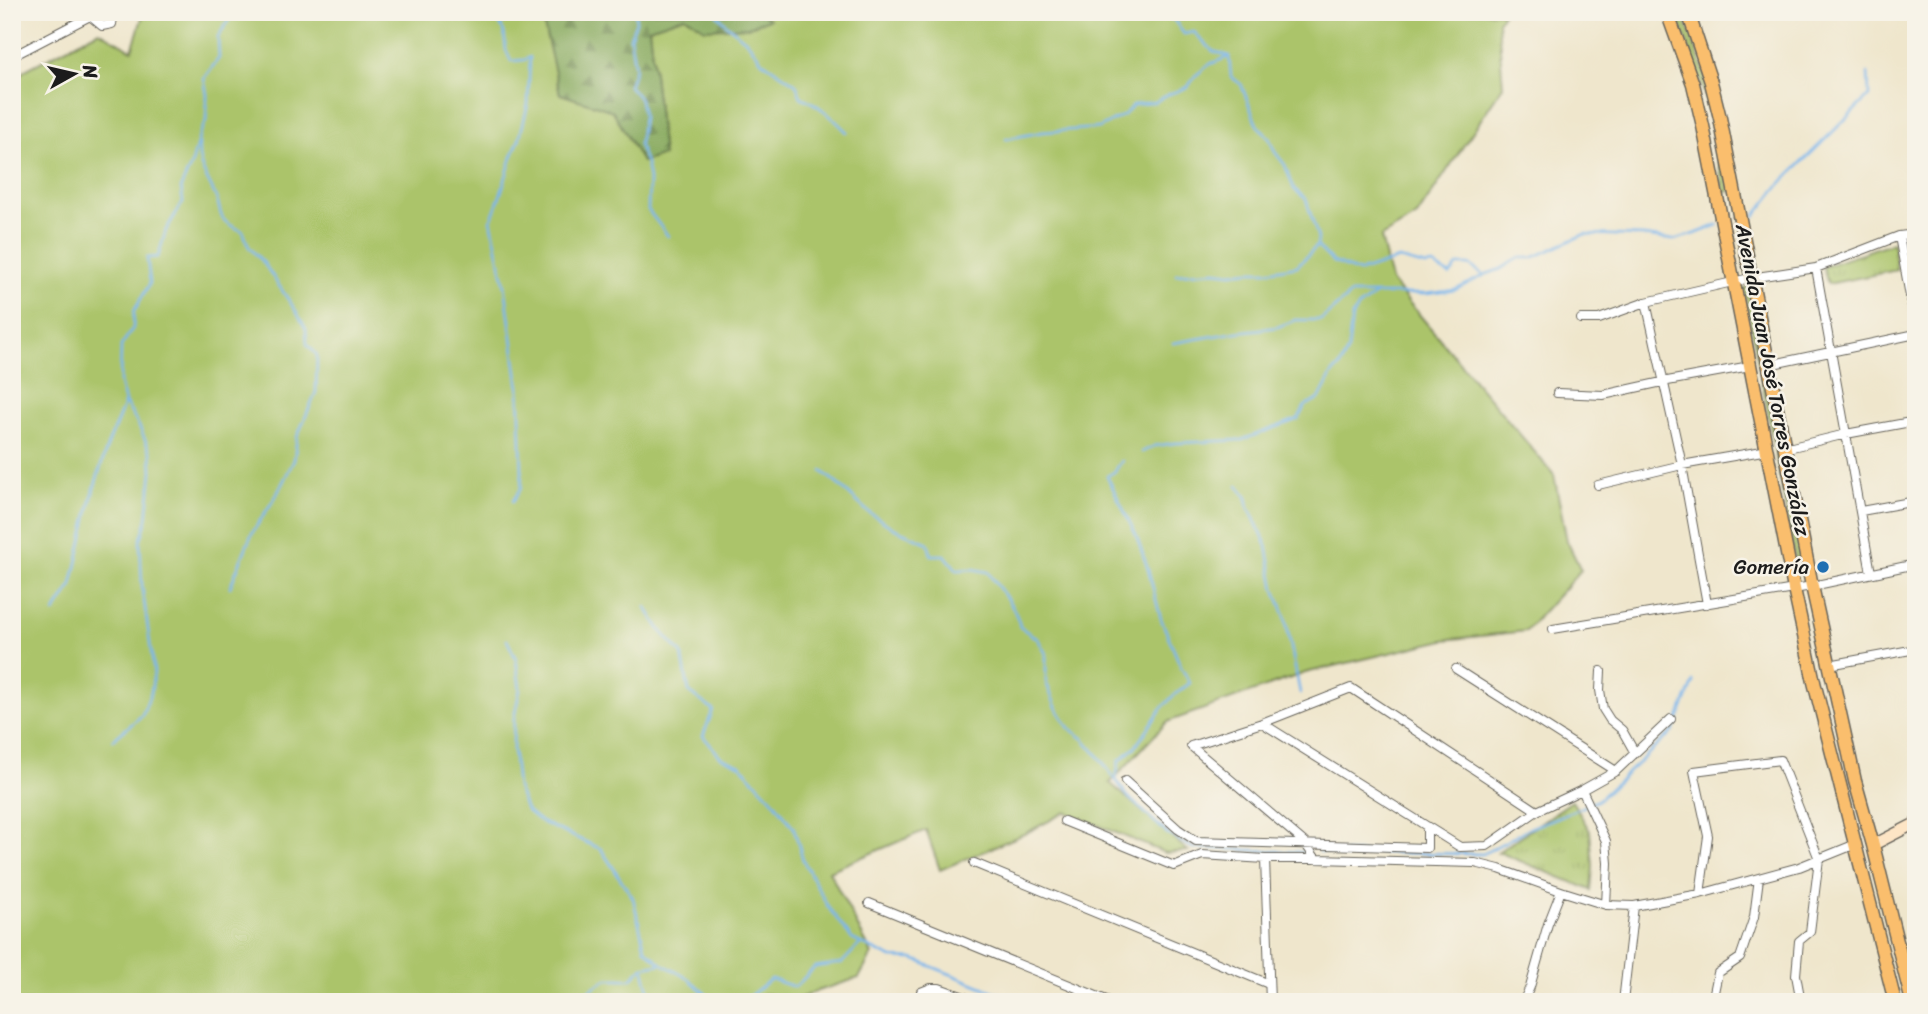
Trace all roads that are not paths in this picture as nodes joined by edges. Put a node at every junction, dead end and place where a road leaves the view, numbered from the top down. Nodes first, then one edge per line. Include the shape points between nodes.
1 (114, 12) edge
2 (1667, 12) edge
3 (1688, 12) edge
4 (13, 56) edge
5 (1916, 234) edge
6 (1742, 236) junction
7 (1899, 236) junction
8 (1725, 240) junction
9 (1816, 268) junction
10 (1750, 278) junction
11 (1733, 281) junction
12 (1646, 302) junction
13 (1581, 318) dead end
14 (1916, 329) edge
15 (1916, 334) edge
16 (1831, 352) junction
17 (1768, 365) junction
18 (1750, 366) junction
19 (1662, 382) junction
20 (1557, 393) dead end
21 (1916, 421) edge
22 (1846, 434) junction
23 (1784, 449) junction
24 (1768, 450) junction
25 (1682, 465) junction
26 (1598, 485) dead end
27 (1916, 501) edge
28 (1861, 511) junction
29 (1916, 564) edge
30 (1871, 573) junction
31 (1812, 586) junction
32 (1794, 589) junction
33 (1707, 604) junction
34 (1553, 629) dead end
35 (1916, 649) edge
36 (1829, 665) junction
37 (1456, 670) dead end
38 (1601, 671) dead end
39 (1671, 719) dead end
40 (1262, 723) junction
41 (1635, 753) junction
42 (1616, 771) junction
43 (1125, 781) dead end
44 (1583, 790) junction
45 (1537, 811) junction
46 (1064, 821) dead end
47 (1916, 823) edge
48 (1427, 828) junction
49 (1306, 844) junction
50 (1856, 844) junction
51 (1873, 845) junction
52 (1265, 859) junction
53 (1317, 859) junction
54 (1819, 859) junction
55 (974, 863) dead end
56 (1759, 878) junction
57 (1561, 891) junction
58 (1700, 894) junction
59 (869, 903) dead end
60 (1605, 905) junction
61 (1634, 906) junction
62 (1269, 984) junction
63 (924, 1002) edge
64 (978, 1002) edge
65 (1111, 1002) edge
66 (1270, 1002) edge
67 (1524, 1002) edge
68 (1623, 1002) edge
69 (1712, 1002) edge
70 (1801, 1002) edge
71 (1895, 1002) edge
72 (1912, 1002) edge

1 - 4 street via 112,24 102,26 90,16
2 - 8 main road, Avenida Juan José Torres González via 1693,84
3 - 6 main road, Avenida Juan José Torres González via 1714,94
5 - 7 street
6 - 8 main road
6 - 10 main road, Avenida Juan José Torres González
7 - 9 street
7 - 14 street
8 - 11 main road, Avenida Juan José Torres González
9 - 10 street
9 - 16 street
10 - 11 street
10 - 17 main road, Avenida Juan José Torres González
11 - 12 street
11 - 18 main road, Avenida Juan José Torres González
12 - 13 street via 1599,319
12 - 19 street
15 - 16 street
16 - 17 street
16 - 22 street
17 - 23 main road, Avenida Juan José Torres González
18 - 19 street
18 - 24 main road, Avenida Juan José Torres González
19 - 20 street via 1603,395
19 - 25 street
21 - 22 street
22 - 23 street
22 - 28 street
23 - 31 main road, Avenida Juan José Torres González
24 - 25 street
24 - 32 main road, Avenida Juan José Torres González
25 - 26 street
25 - 33 street
27 - 28 street
28 - 30 street
29 - 30 street
30 - 31 street
31 - 32 street
31 - 36 main road, Avenida Juan José Torres González
32 - 33 street
32 - 50 main road, Avenida Juan José Torres González
33 - 34 street
35 - 36 street
36 - 51 main road, Avenida Juan José Torres González
37 - 42 street
38 - 41 street via 1603,709
39 - 41 street
40 - 45 street via 1351,688
40 - 48 street
40 - 49 street via 1191,746
41 - 42 street
42 - 44 street
43 - 49 street via 1196,841
44 - 45 street
44 - 60 street via 1606,841
45 - 48 street via 1487,846 1460,848
46 - 52 street via 1174,866 1202,855
47 - 51 street
48 - 49 street via 1427,848
49 - 53 street
50 - 54 street
50 - 71 main road, Avenida Juan José Torres González
51 - 72 main road, Avenida Juan José Torres González
52 - 53 street
52 - 62 street
53 - 57 street via 1475,863
54 - 56 street
54 - 58 street via 1780,760 1694,771 1708,836
54 - 70 street via 1810,932 1799,941 1796,975
55 - 62 street
56 - 58 street
56 - 69 street via 1754,917 1740,958 1718,973
57 - 60 street
57 - 67 street
58 - 61 street
59 - 65 street
60 - 61 street
61 - 68 street
62 - 66 street
63 - 64 street via 921,992 939,988

